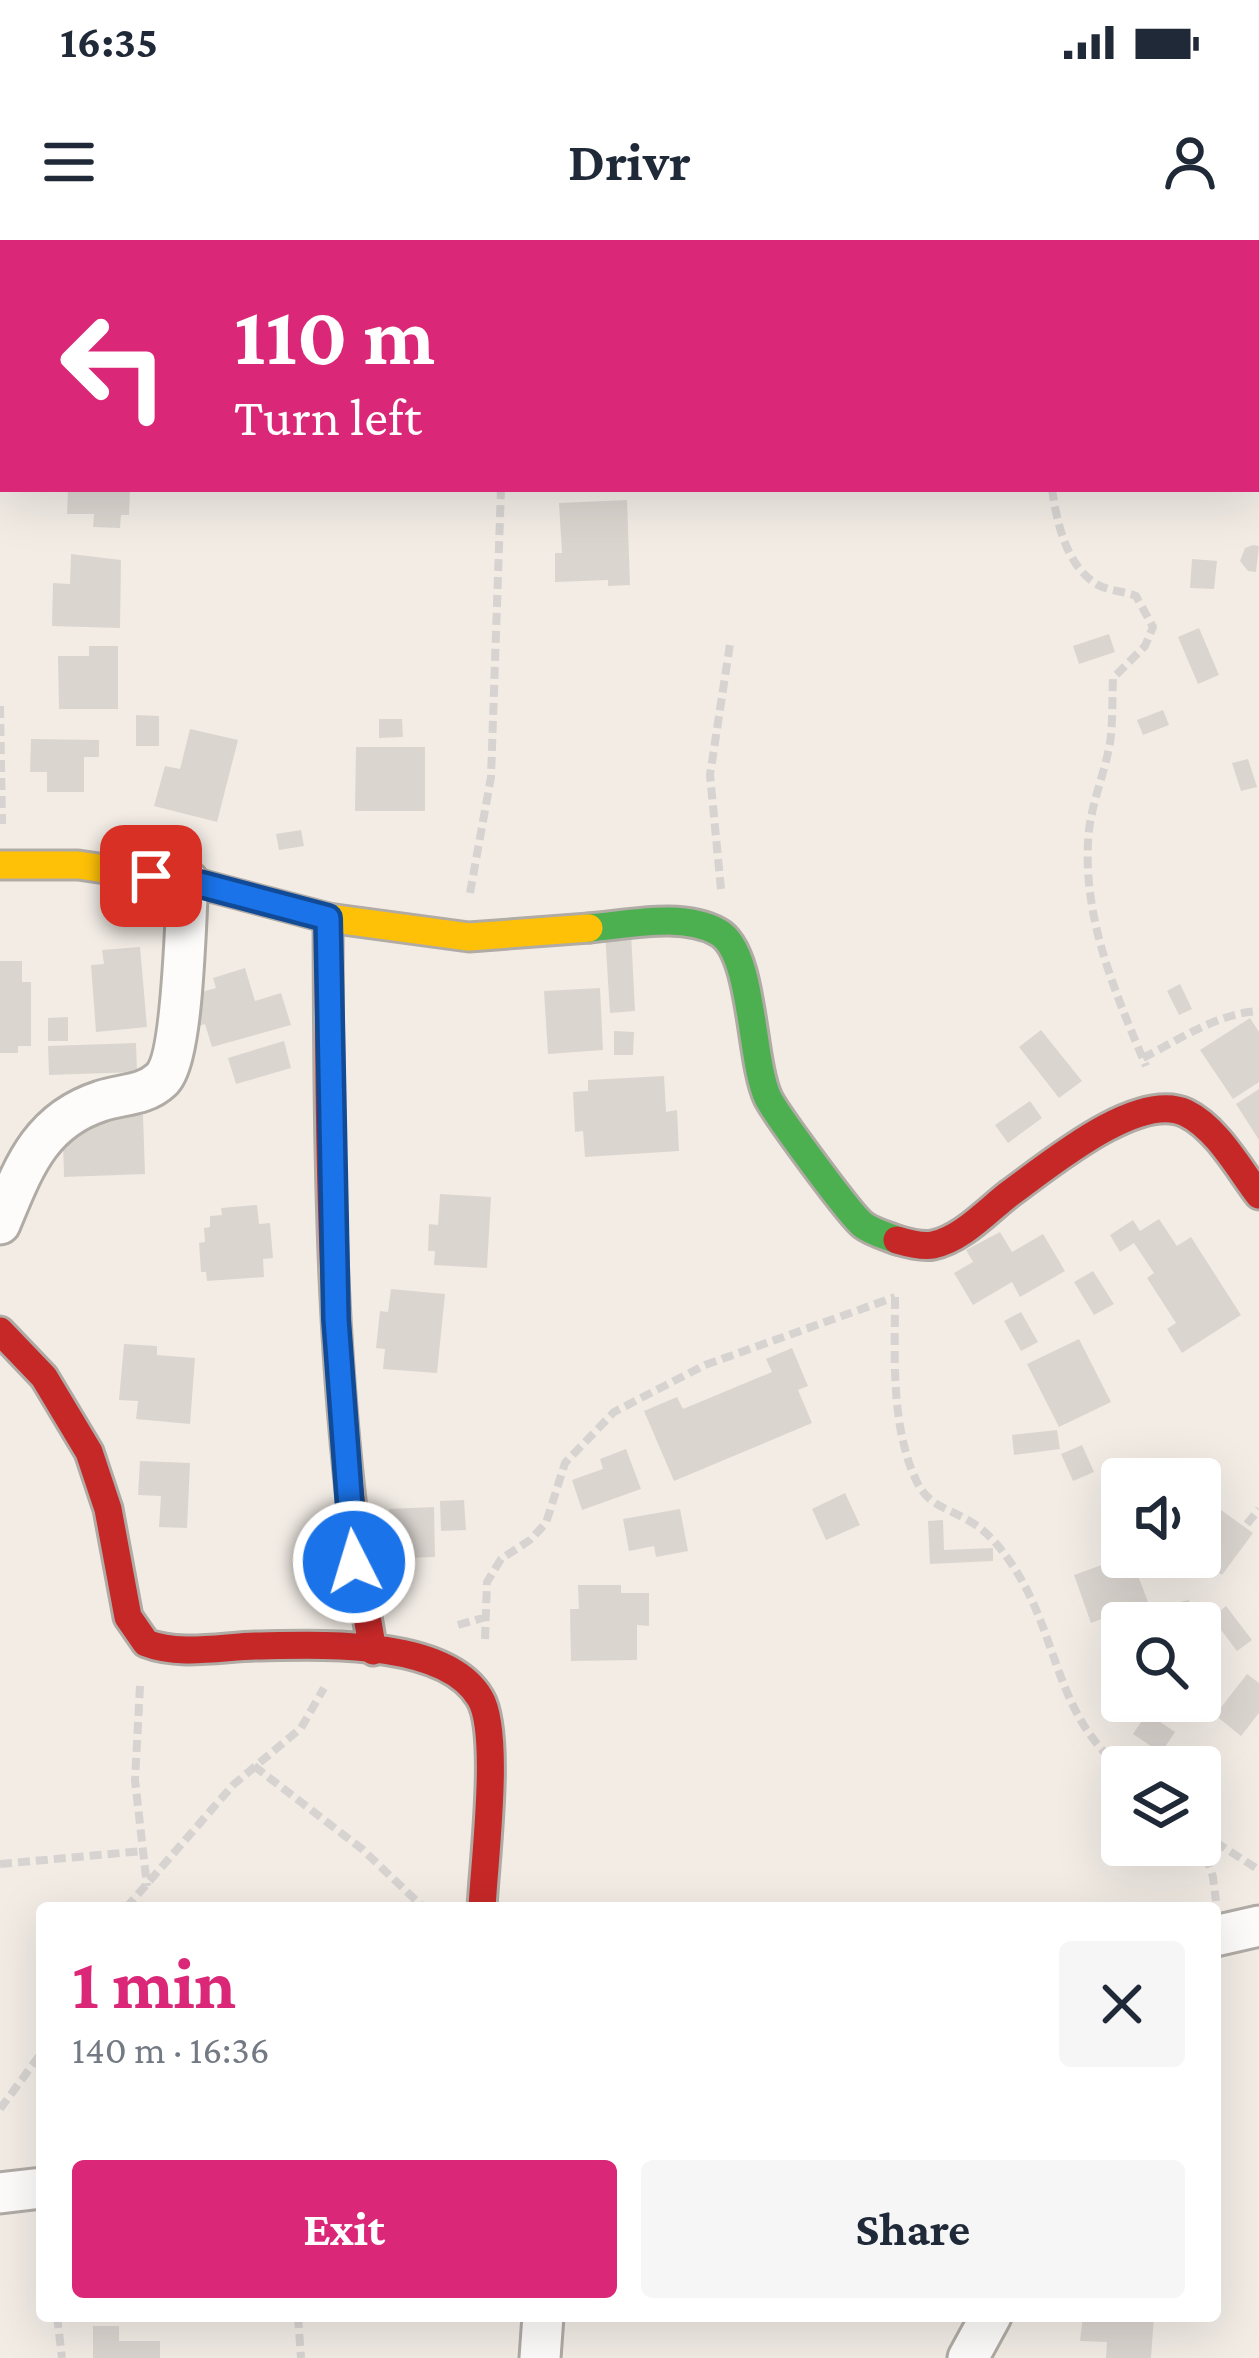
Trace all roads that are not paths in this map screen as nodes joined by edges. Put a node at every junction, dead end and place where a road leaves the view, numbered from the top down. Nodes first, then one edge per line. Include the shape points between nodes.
1 (1, 865) edge
2 (188, 881) junction
3 (328, 918) junction
4 (1259, 1195) edge
5 (0, 1224) edge
6 (0, 1331) edge
7 (364, 1650) junction
8 (482, 1902) edge
9 (1259, 1925) edge
10 (1221, 1937) edge
11 (36, 2189) edge
12 (0, 2193) edge
13 (543, 2322) edge
14 (988, 2322) edge
15 (540, 2358) edge
16 (968, 2358) edge

1 - 2 street via 78,865
2 - 3 street
2 - 5 street via 176,1050 163,1079 73,1112 30,1152
3 - 4 street via 452,935 674,921 720,932 748,992 769,1100 863,1225 901,1242 933,1245 970,1227 1102,1131 1163,1107 1204,1124
3 - 7 street via 340,1389
6 - 7 street via 68,1407 97,1466 126,1606 146,1643
7 - 8 street via 435,1660 468,1678 484,1702
9 - 10 street
11 - 12 street
13 - 15 street
14 - 16 street

